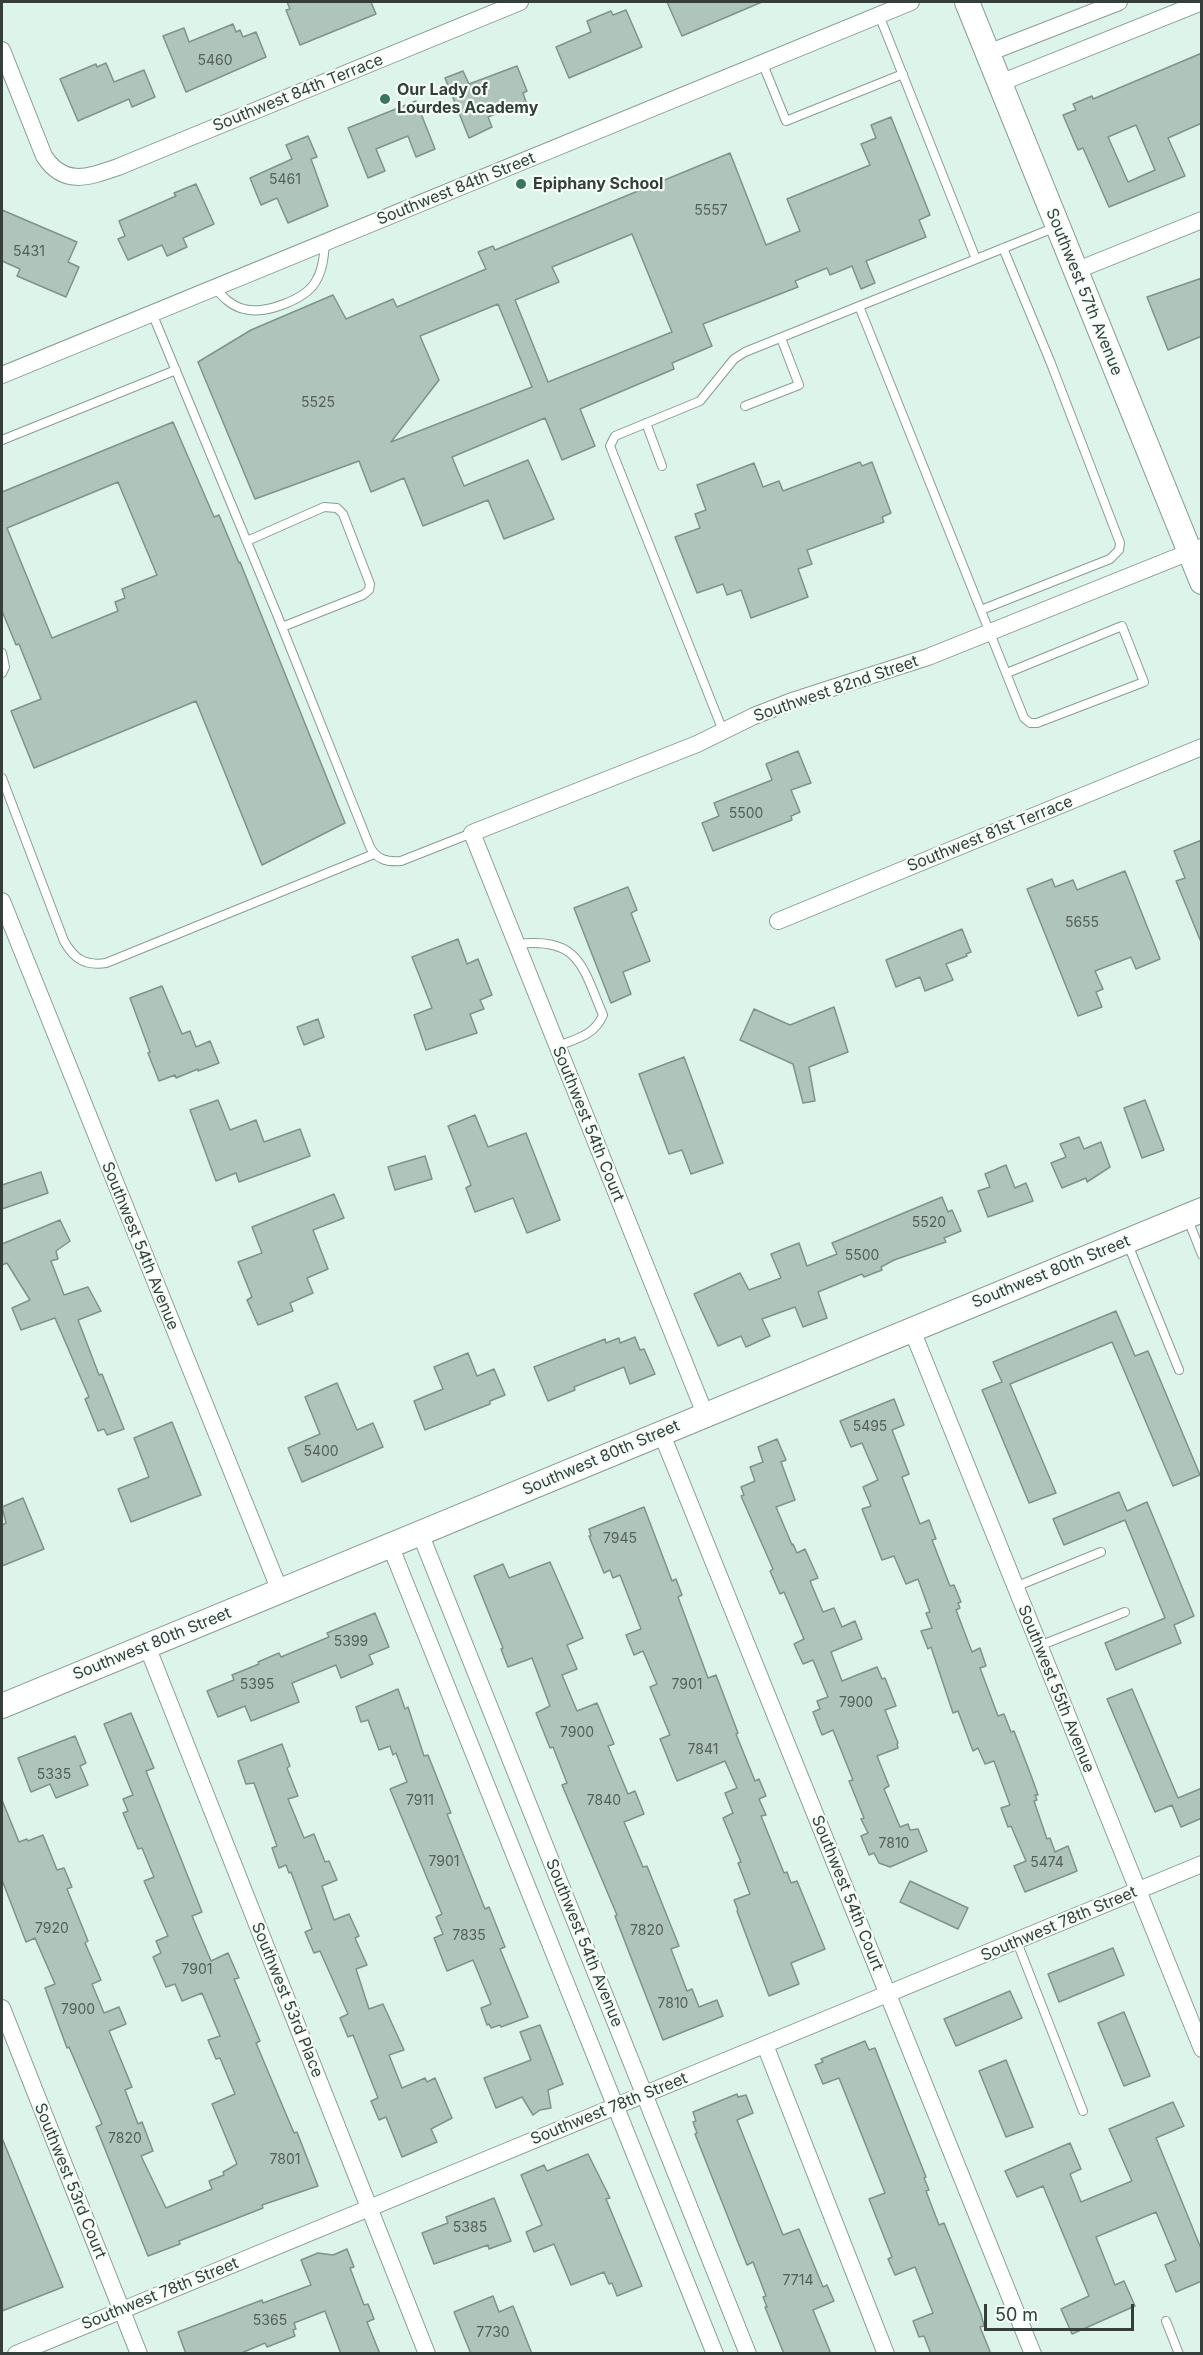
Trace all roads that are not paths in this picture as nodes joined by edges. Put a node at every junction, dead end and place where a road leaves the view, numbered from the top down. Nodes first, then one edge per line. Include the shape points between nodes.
1 (520, 2) edge
2 (911, 2) edge
3 (967, 2) edge
4 (1119, 2) edge
5 (1202, 2) edge
6 (879, 14) junction
7 (2, 50) edge
8 (988, 53) junction
9 (762, 62) junction
10 (903, 74) junction
11 (1000, 83) junction
12 (1202, 220) edge
13 (1057, 227) junction
14 (325, 243) junction
15 (1003, 248) junction
16 (976, 259) junction
17 (1075, 271) junction
18 (214, 288) junction
19 (859, 306) junction
20 (152, 313) junction
21 (781, 338) junction
22 (176, 370) junction
23 (2, 375) edge
24 (745, 405) dead end
25 (646, 423) junction
26 (2, 440) edge
27 (662, 466) dead end
28 (247, 541) junction
29 (1196, 549) edge
30 (1202, 582) edge
31 (981, 610) junction
32 (282, 627) junction
33 (990, 632) junction
34 (2, 653) edge
35 (2, 673) edge
36 (1007, 673) junction
37 (723, 731) junction
38 (1202, 747) edge
39 (2, 777) edge
40 (472, 833) junction
41 (374, 854) junction
42 (2, 900) edge
43 (778, 921) dead end
44 (517, 944) junction
45 (558, 1046) junction
46 (1194, 1214) edge
47 (1126, 1241) junction
48 (1202, 1255) edge
49 (912, 1329) junction
50 (1179, 1370) dead end
51 (705, 1414) junction
52 (661, 1432) junction
53 (420, 1533) junction
54 (390, 1545) junction
55 (1101, 1552) dead end
56 (1015, 1587) junction
57 (280, 1590) junction
58 (1125, 1612) dead end
59 (147, 1646) junction
60 (1039, 1646) junction
61 (2, 1706) edge
62 (1202, 1864) edge
63 (1138, 1891) junction
64 (1017, 1942) junction
65 (888, 1995) junction
66 (2, 2008) edge
67 (765, 2046) junction
68 (1202, 2049) edge
69 (644, 2095) junction
70 (616, 2106) junction
71 (1083, 2111) dead end
72 (369, 2208) junction
73 (122, 2310) junction
74 (1166, 2321) dead end
75 (16, 2354) edge
76 (139, 2354) edge
77 (427, 2354) edge
78 (715, 2354) edge
79 (748, 2354) edge
80 (886, 2354) edge
81 (1033, 2354) edge
82 (1179, 2354) edge

1 - 7 street, Southwest 84th Terrace via 104,172 74,177 56,171 44,156
2 - 6 street, Southwest 84th Street
3 - 8 street, Southwest 57th Avenue
4 - 8 street
5 - 11 street
6 - 9 street, Southwest 84th Street
6 - 10 lane
8 - 11 street, Southwest 57th Avenue
9 - 10 lane via 786,121
9 - 14 street, Southwest 84th Street
10 - 16 lane
11 - 13 street, Southwest 57th Avenue
12 - 17 street
13 - 15 lane
13 - 17 street, Southwest 57th Avenue
14 - 18 street, Southwest 84th Street
14 - 18 lane via 317,280 310,290 290,302 268,309 245,310 228,302
15 - 16 lane
15 - 31 lane via 1120,543 1110,559
16 - 19 lane
17 - 29 street, Southwest 57th Avenue
18 - 20 street, Southwest 84th Street
19 - 21 lane
19 - 31 lane
20 - 22 lane
20 - 23 street, Southwest 84th Street
21 - 24 lane via 799,386
21 - 25 lane via 734,359 700,401
22 - 26 lane
22 - 28 lane
25 - 27 lane
25 - 37 lane via 615,436 610,446
28 - 32 lane
28 - 32 lane via 324,507 337,508 343,514 369,590
29 - 30 street, Southwest 57th Avenue
29 - 33 street, Southwest 82nd Street
31 - 33 lane
32 - 41 lane
33 - 36 lane
33 - 37 street, Southwest 82nd Street via 795,700
34 - 35 lane
36 - 36 lane via 1024,718 1033,724 1144,682 1122,626
37 - 40 street, Southwest 82nd Street
38 - 43 street, Southwest 81st Terrace
39 - 41 lane via 64,941 84,963 106,963
40 - 41 lane via 400,861 385,861
40 - 44 street, Southwest 54th Court
42 - 57 street, Southwest 54th Avenue
44 - 45 street, Southwest 54th Court
44 - 45 lane via 553,943 574,957 584,970 603,1015 590,1033
45 - 51 street, Southwest 54th Court
46 - 47 street, Southwest 80th Street
46 - 48 lane
47 - 49 street, Southwest 80th Street
47 - 50 lane
49 - 51 street, Southwest 80th Street
49 - 56 street, Southwest 55th Avenue
51 - 52 street, Southwest 80th Street
52 - 53 street, Southwest 80th Street
52 - 65 street, Southwest 54th Court
53 - 54 street, Southwest 80th Street
53 - 69 street, Southwest 54th Avenue
54 - 57 street, Southwest 80th Street
54 - 70 street, Southwest 54th Avenue
55 - 56 lane
56 - 60 street, Southwest 55th Avenue
57 - 59 street, Southwest 80th Street
58 - 60 lane
59 - 61 street, Southwest 80th Street
59 - 72 street, Southwest 53rd Place
60 - 63 street, Southwest 55th Avenue
62 - 63 street, Southwest 78th Street
63 - 64 street, Southwest 78th Street
63 - 68 street, Southwest 55th Avenue
64 - 65 street, Southwest 78th Street
64 - 71 lane
65 - 67 street, Southwest 78th Street
65 - 81 street, Southwest 54th Court
66 - 73 street, Southwest 53rd Court
67 - 69 street, Southwest 78th Street
67 - 80 street
69 - 70 street, Southwest 78th Street
69 - 79 street, Southwest 54th Avenue
70 - 72 street, Southwest 78th Street
70 - 78 street, Southwest 54th Avenue
72 - 73 street, Southwest 78th Street
72 - 77 street, Southwest 53rd Place
73 - 75 street, Southwest 78th Street
73 - 76 street, Southwest 53rd Court
74 - 82 lane

